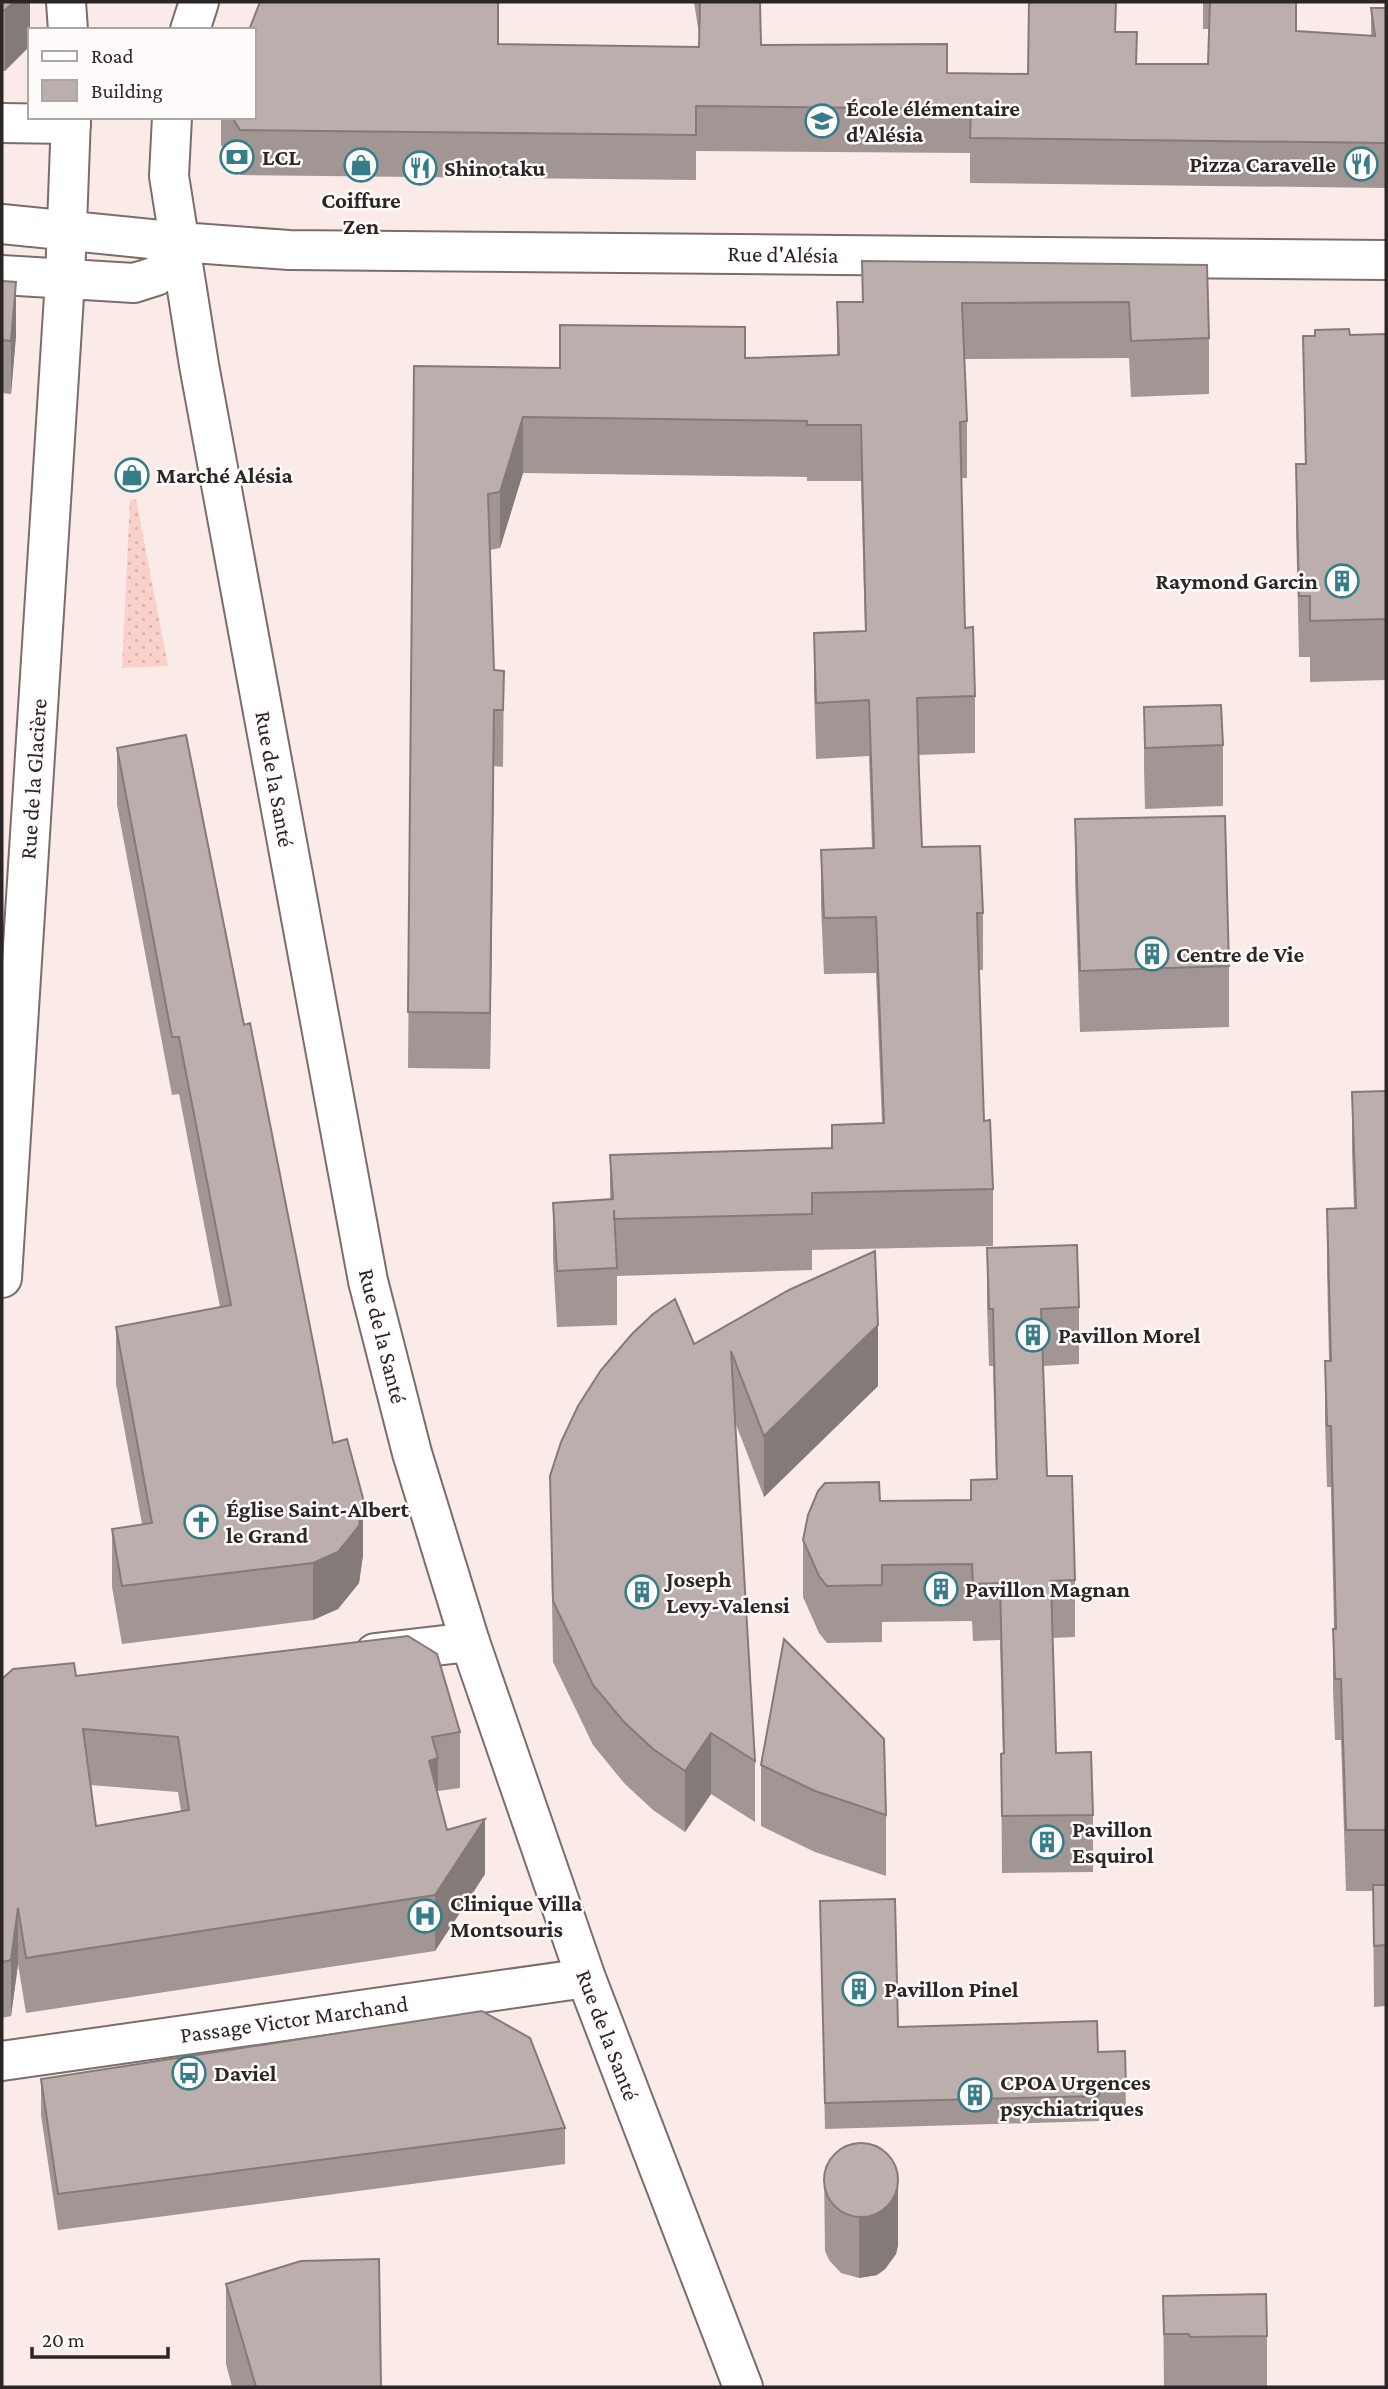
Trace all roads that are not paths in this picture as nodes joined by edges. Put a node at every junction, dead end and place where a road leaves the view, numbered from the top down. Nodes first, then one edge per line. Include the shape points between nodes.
1 (66, 2) edge
2 (199, 2) edge
3 (68, 28) edge
4 (191, 28) edge
5 (172, 119) edge
6 (71, 121) edge
7 (2, 123) edge
8 (2, 225) edge
9 (66, 231) junction
10 (180, 242) junction
11 (1386, 260) edge
12 (2, 275) edge
13 (65, 280) junction
14 (2, 1278) edge
15 (470, 1642) junction
16 (342, 1657) edge
17 (586, 1978) junction
18 (2, 2061) edge
19 (743, 2387) edge

1 - 3 street
2 - 4 street
5 - 10 street, Rue de la Santé via 169,176
6 - 7 street
6 - 9 street, Rue de la Glacière
8 - 9 street, Rue d'Alésia
9 - 10 street, Rue d'Alésia
9 - 13 street, Rue de la Glacière
10 - 11 street, Rue d'Alésia via 289,250
10 - 13 street via 156,276 134,283
10 - 15 street, Rue de la Santé via 206,410 368,1281 412,1453
12 - 13 street
13 - 14 street, Rue de la Glacière
15 - 16 street
15 - 17 street, Rue de la Santé
17 - 18 street, Passage Victor Marchand
17 - 19 street, Rue de la Santé

